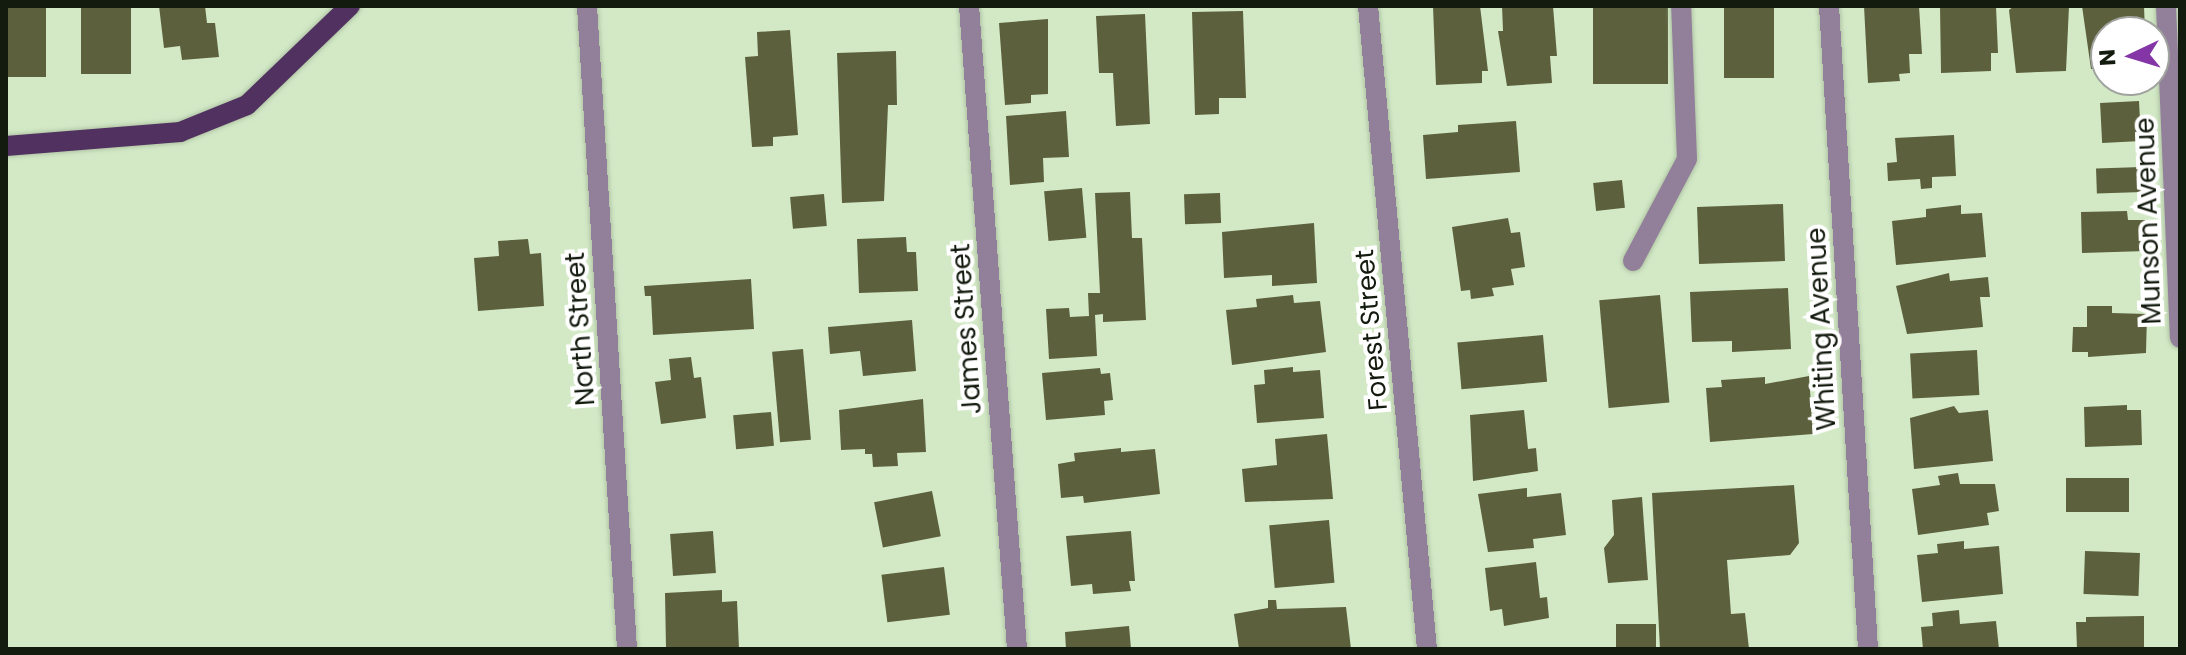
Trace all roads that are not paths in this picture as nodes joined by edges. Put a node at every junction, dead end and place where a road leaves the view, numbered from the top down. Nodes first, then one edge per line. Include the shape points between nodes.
1 (350, 6) edge
2 (587, 6) edge
3 (969, 6) edge
4 (1368, 6) edge
5 (1681, 6) edge
6 (1829, 6) edge
7 (2166, 6) edge
8 (6, 146) edge
9 (1633, 261) dead end
10 (2180, 338) edge
11 (627, 649) edge
12 (1017, 649) edge
13 (1427, 649) edge
14 (1868, 649) edge

1 - 8 main road via 247,105 180,132
2 - 11 street, North Street
3 - 12 street, James Street
4 - 13 street, Forest Street
5 - 9 street via 1687,159
6 - 14 street, Whiting Avenue
7 - 10 street, Munson Avenue

